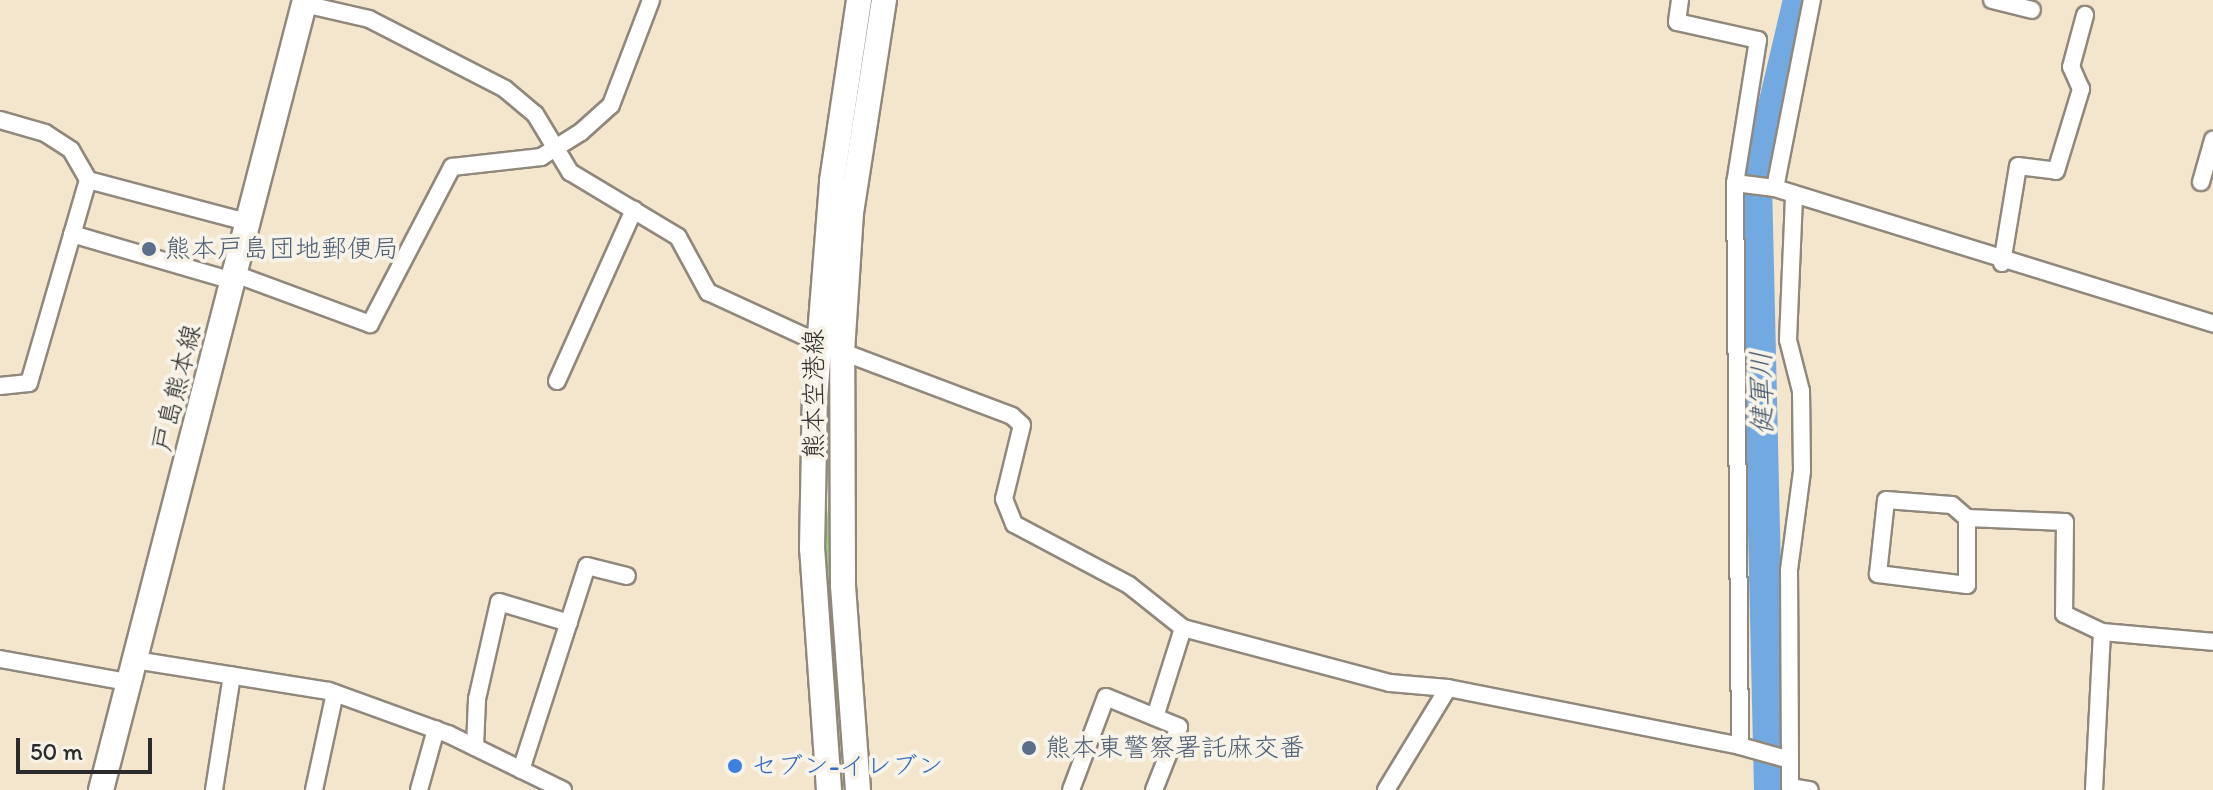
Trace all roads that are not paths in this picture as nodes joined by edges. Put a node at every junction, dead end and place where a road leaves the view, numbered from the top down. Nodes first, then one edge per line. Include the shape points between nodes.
1 (651, 0) edge
2 (859, 0) edge
3 (884, 0) edge
4 (1680, 0) edge
5 (1812, 0) edge
6 (1992, 0) edge
7 (305, 2) edge
8 (2032, 10) dead end
9 (2085, 15) dead end
10 (0, 120) edge
11 (2213, 140) edge
12 (555, 149) junction
13 (88, 180) junction
14 (2201, 182) dead end
15 (1735, 183) junction
16 (1775, 188) junction
17 (1794, 194) junction
18 (634, 210) junction
19 (247, 222) junction
20 (72, 234) junction
21 (2002, 263) junction
22 (234, 277) junction
23 (2213, 324) edge
24 (830, 348) junction
25 (557, 381) dead end
26 (0, 386) edge
27 (1967, 518) junction
28 (627, 576) dead end
29 (569, 623) junction
30 (1183, 628) junction
31 (2102, 632) junction
32 (2213, 642) edge
33 (0, 659) edge
34 (132, 671) junction
35 (232, 675) junction
36 (1448, 688) junction
37 (335, 693) junction
38 (1155, 717) junction
39 (436, 729) junction
40 (1740, 746) junction
41 (475, 747) junction
42 (1790, 760) junction
43 (521, 770) junction
44 (101, 790) edge
45 (214, 790) edge
46 (314, 790) edge
47 (419, 790) edge
48 (563, 790) edge
49 (829, 790) edge
50 (858, 790) edge
51 (1071, 790) edge
52 (1154, 790) edge
53 (1386, 790) edge
54 (1810, 790) edge
55 (2094, 790) edge

1 - 12 street via 611,105
2 - 24 main road, 熊本空港線 via 832,181
3 - 24 main road, 熊本空港線
4 - 15 street via 1677,22 1758,40
5 - 16 street
6 - 8 street
7 - 12 street via 369,19 505,89 535,114
7 - 19 main road, 戸島熊本線
9 - 21 street via 2071,67 2081,89 2056,171 2018,166
10 - 13 street via 45,133 71,150
11 - 14 street
12 - 18 street via 570,172
12 - 22 street via 452,167 370,324
13 - 19 street
13 - 20 street
15 - 16 street
15 - 40 street
16 - 17 street
17 - 21 street
17 - 42 street via 1788,340 1801,391 1802,471 1789,570
18 - 24 street via 687,246 708,292
18 - 25 street
19 - 22 main road, 戸島熊本線
20 - 22 street
20 - 26 street via 29,383
21 - 23 street
22 - 34 main road, 戸島熊本線
24 - 30 street via 1012,416 1022,425 1004,499 1014,524 1129,585
24 - 49 main road, 熊本空港線 via 812,549
24 - 50 main road, 熊本空港線
27 - 27 street via 1952,505 1886,500 1878,574 1967,585
27 - 31 street via 2065,522 2064,614
28 - 29 street via 587,566
29 - 41 street via 499,602 477,699
29 - 43 street
30 - 36 street via 1390,683
30 - 38 street
31 - 32 street
31 - 55 street
33 - 34 street
34 - 35 street
34 - 44 main road, 戸島熊本線
35 - 37 street
35 - 45 street
36 - 40 street
36 - 53 street
37 - 39 street
37 - 46 street
38 - 51 street via 1106,697
38 - 52 street via 1179,727
39 - 41 street
39 - 47 street
40 - 42 street
41 - 43 street
42 - 54 street via 1790,787
43 - 48 street

